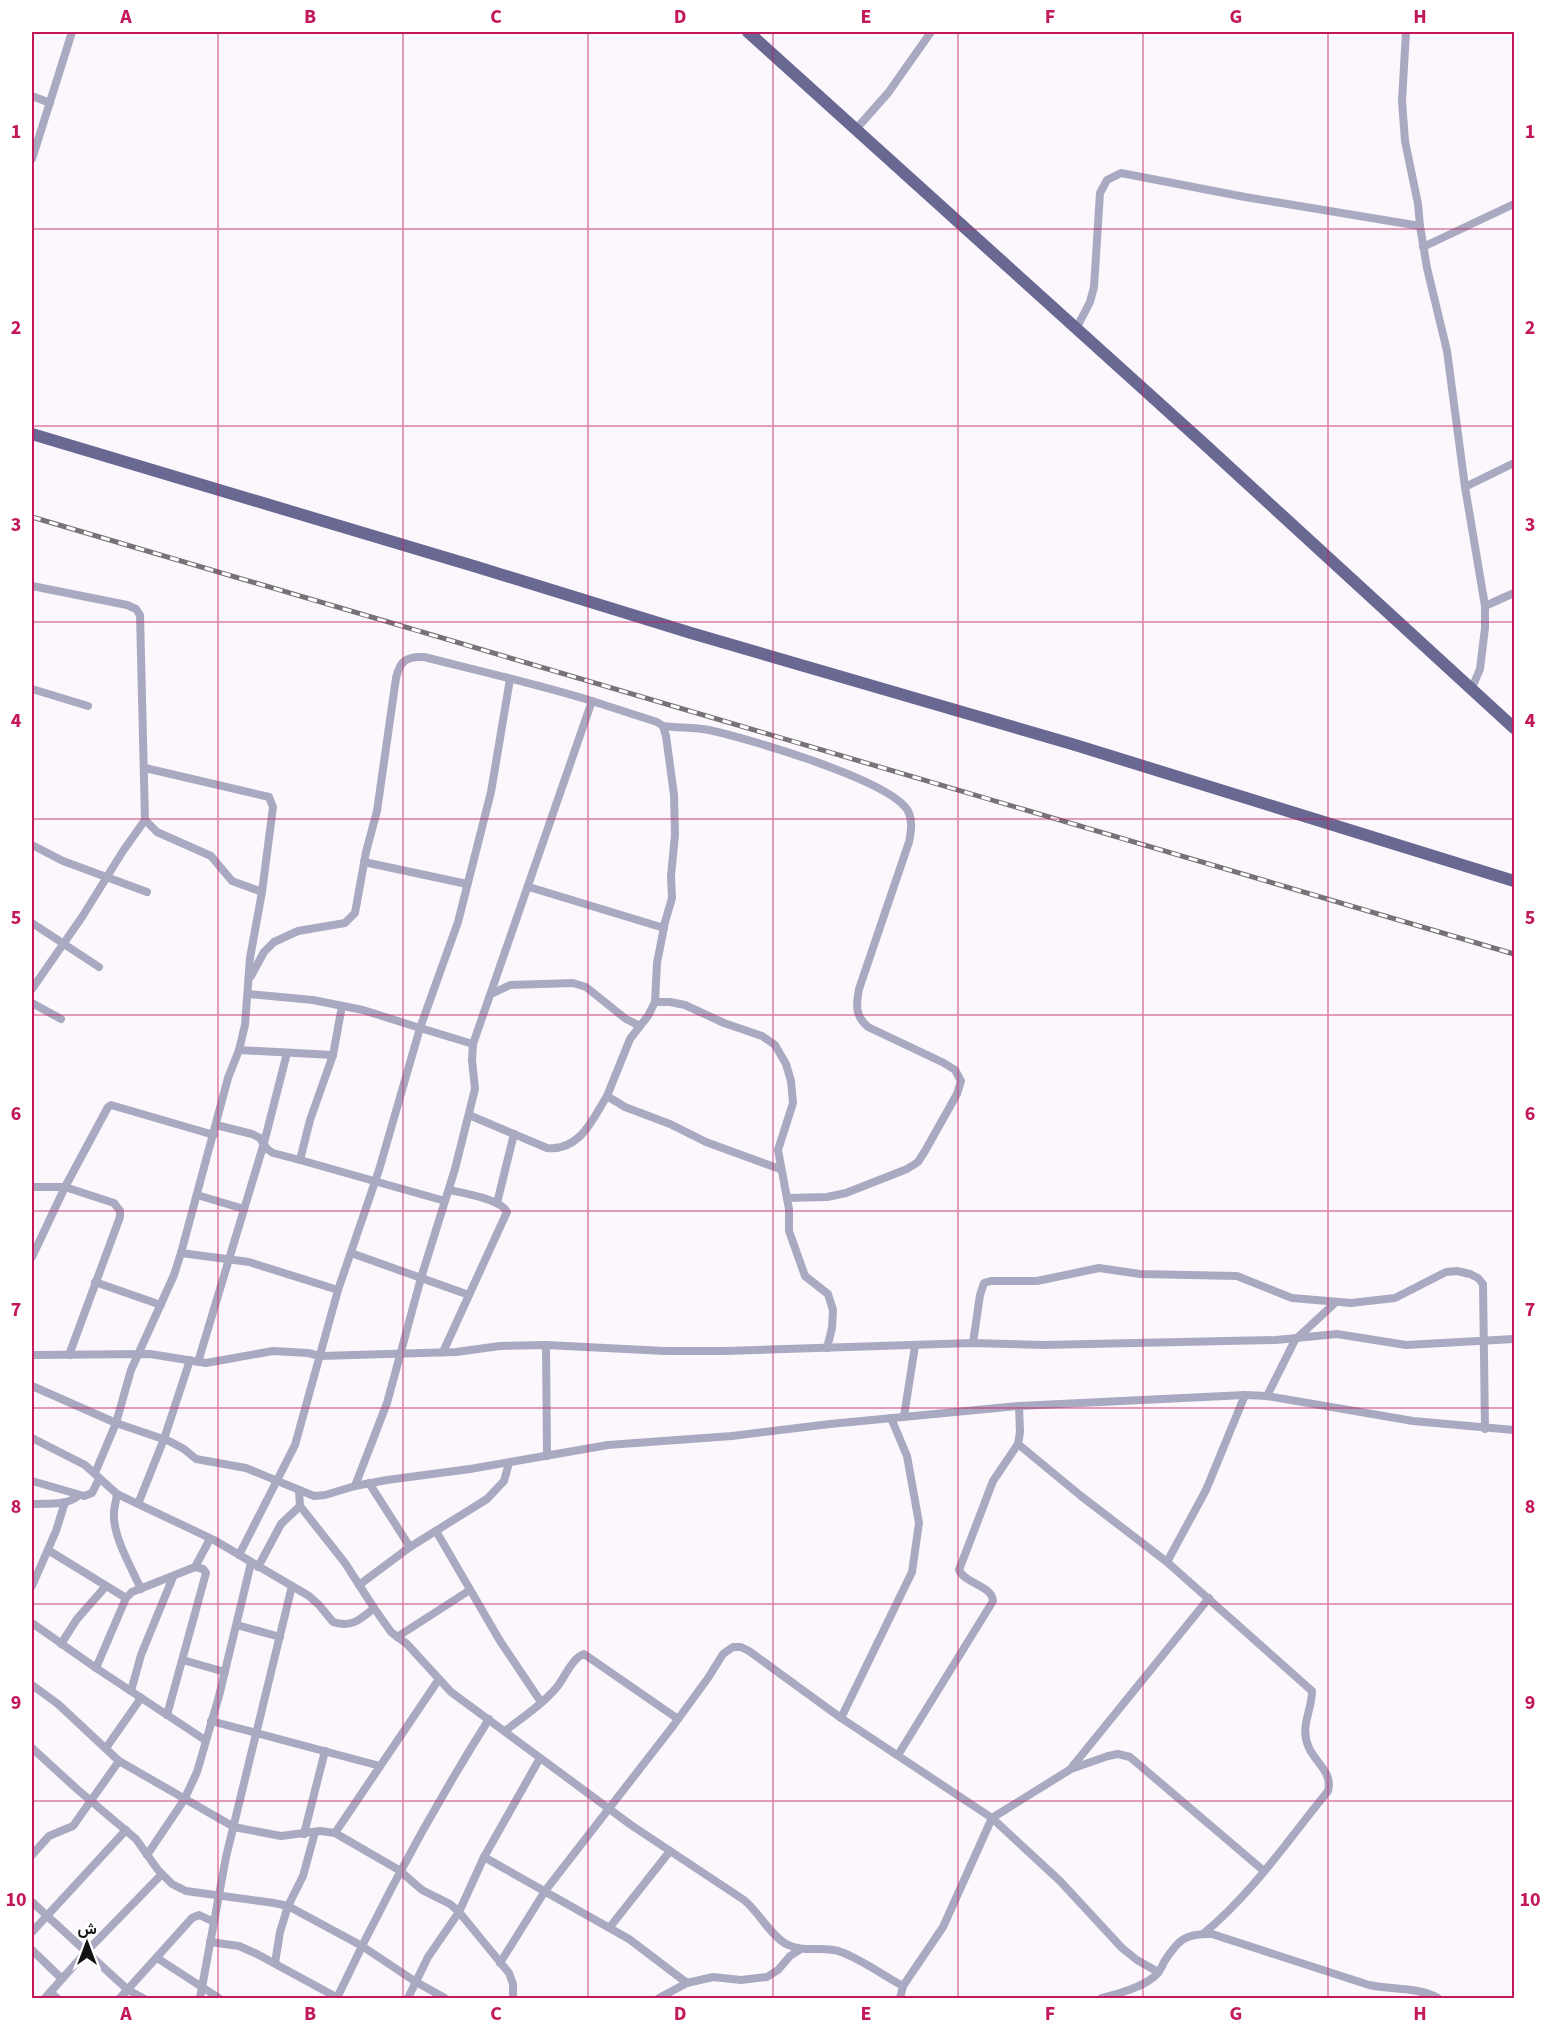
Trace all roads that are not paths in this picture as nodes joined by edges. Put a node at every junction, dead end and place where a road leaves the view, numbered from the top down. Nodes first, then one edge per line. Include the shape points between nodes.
1 (72, 32) edge
2 (748, 32) edge
3 (931, 32) edge
4 (1406, 32) edge
5 (32, 96) edge
6 (50, 103) junction
7 (857, 128) junction
8 (32, 159) edge
9 (1515, 204) edge
10 (1420, 226) junction
11 (1424, 247) junction
12 (1076, 329) junction
13 (32, 434) edge
14 (1515, 463) edge
15 (1465, 487) junction
16 (32, 586) edge
17 (1515, 593) edge
18 (1485, 606) junction
19 (510, 679) junction
20 (32, 688) edge
21 (1472, 688) junction
22 (592, 700) junction
23 (88, 706) dead end
24 (663, 726) junction
25 (1515, 728) edge
26 (146, 768) junction
27 (145, 820) junction
28 (32, 845) edge
29 (364, 861) junction
30 (107, 877) junction
31 (1515, 883) edge
32 (467, 884) junction
33 (528, 887) junction
34 (147, 892) dead end
35 (262, 892) junction
36 (32, 923) edge
37 (664, 928) junction
38 (63, 944) junction
39 (99, 967) dead end
40 (249, 980) junction
41 (32, 989) edge
42 (248, 994) junction
43 (491, 994) junction
44 (655, 1002) junction
45 (32, 1003) edge
46 (342, 1006) junction
47 (61, 1019) dead end
48 (640, 1026) junction
49 (420, 1028) junction
50 (473, 1044) junction
51 (239, 1050) junction
52 (287, 1053) junction
53 (333, 1055) junction
54 (607, 1096) junction
55 (469, 1115) junction
56 (216, 1125) junction
57 (514, 1134) junction
58 (214, 1135) junction
59 (264, 1143) junction
60 (300, 1160) junction
61 (780, 1169) junction
62 (375, 1181) junction
63 (32, 1187) edge
64 (65, 1187) junction
65 (449, 1190) junction
66 (197, 1195) junction
67 (787, 1198) junction
68 (446, 1201) junction
69 (497, 1203) junction
70 (244, 1209) junction
71 (181, 1253) junction
72 (351, 1253) junction
73 (32, 1257) edge
74 (228, 1258) junction
75 (421, 1278) junction
76 (95, 1282) junction
77 (338, 1290) junction
78 (469, 1294) junction
79 (1336, 1302) junction
80 (161, 1305) junction
81 (1515, 1339) edge
82 (1295, 1340) junction
83 (1484, 1340) junction
84 (973, 1343) junction
85 (546, 1345) junction
86 (915, 1346) junction
87 (827, 1348) junction
88 (443, 1352) junction
89 (69, 1354) junction
90 (401, 1354) junction
91 (32, 1355) edge
92 (139, 1355) junction
93 (320, 1356) junction
94 (194, 1361) junction
95 (32, 1386) edge
96 (1245, 1395) junction
97 (1267, 1396) junction
98 (1018, 1406) junction
99 (904, 1416) junction
100 (891, 1418) junction
101 (116, 1422) junction
102 (1485, 1429) junction
103 (1515, 1430) edge
104 (32, 1438) edge
105 (164, 1439) junction
106 (1018, 1444) junction
107 (547, 1456) junction
108 (509, 1463) junction
109 (97, 1476) junction
110 (32, 1481) edge
111 (277, 1481) junction
112 (369, 1483) junction
113 (355, 1486) junction
114 (299, 1491) junction
115 (117, 1494) junction
116 (78, 1496) junction
117 (65, 1502) junction
118 (32, 1504) edge
119 (138, 1504) junction
120 (300, 1506) junction
121 (436, 1531) junction
122 (210, 1539) junction
123 (410, 1547) junction
124 (48, 1550) junction
125 (239, 1555) junction
126 (1167, 1562) junction
127 (255, 1565) junction
128 (195, 1567) junction
129 (173, 1577) junction
130 (359, 1585) junction
131 (32, 1586) edge
132 (106, 1586) junction
133 (292, 1586) junction
134 (141, 1589) junction
135 (470, 1590) junction
136 (126, 1598) junction
137 (1209, 1598) junction
138 (374, 1608) junction
139 (32, 1623) edge
140 (237, 1625) junction
141 (280, 1637) junction
142 (397, 1637) junction
143 (61, 1644) junction
144 (183, 1660) junction
145 (96, 1668) junction
146 (225, 1672) junction
147 (439, 1679) junction
148 (32, 1685) edge
149 (131, 1691) junction
150 (141, 1698) junction
151 (541, 1702) junction
152 (166, 1715) junction
153 (841, 1718) junction
154 (489, 1719) junction
155 (678, 1719) junction
156 (211, 1721) junction
157 (505, 1731) junction
158 (258, 1732) junction
159 (205, 1740) junction
160 (32, 1748) edge
161 (106, 1748) junction
162 (325, 1751) junction
163 (898, 1755) junction
164 (540, 1758) junction
165 (119, 1761) junction
166 (380, 1766) junction
167 (1071, 1768) junction
168 (184, 1800) junction
169 (90, 1801) junction
170 (609, 1809) junction
171 (992, 1818) junction
172 (234, 1827) junction
173 (126, 1830) junction
174 (315, 1832) junction
175 (335, 1833) junction
176 (304, 1834) junction
177 (670, 1851) junction
178 (32, 1855) edge
179 (147, 1855) junction
180 (484, 1857) junction
181 (399, 1870) junction
182 (1264, 1871) junction
183 (162, 1874) junction
184 (546, 1891) junction
185 (218, 1897) junction
186 (32, 1902) edge
187 (288, 1906) junction
188 (459, 1912) junction
189 (45, 1916) junction
190 (214, 1922) junction
191 (610, 1927) junction
192 (32, 1932) edge
193 (1203, 1934) junction
194 (210, 1942) junction
195 (362, 1946) junction
196 (801, 1949) junction
197 (32, 1950) edge
198 (86, 1953) junction
199 (157, 1958) junction
200 (500, 1963) junction
201 (275, 1964) junction
202 (1158, 1972) junction
203 (62, 1979) junction
204 (416, 1982) junction
205 (687, 1983) junction
206 (903, 1986) junction
207 (202, 1989) junction
208 (128, 1990) junction
209 (51, 1996) edge
210 (120, 1998) edge
211 (142, 1998) edge
212 (200, 1998) edge
213 (219, 1998) edge
214 (337, 1998) edge
215 (408, 1998) edge
216 (446, 1998) edge
217 (513, 1998) edge
218 (659, 1998) edge
219 (900, 1998) edge
220 (1102, 1998) edge
221 (1438, 1998) edge

1 - 6 street
2 - 7 main road
3 - 7 street via 888,93
4 - 10 street via 1402,101
5 - 6 street
6 - 8 street
7 - 12 main road
9 - 11 street
10 - 11 street
10 - 12 street via 1121,173 1107,180 1100,193 1094,287
11 - 15 street via 1447,351
12 - 21 main road
13 - 31 main road via 1072,744
14 - 15 street
15 - 18 street
16 - 26 street via 127,605 140,615
17 - 18 street
18 - 21 street via 1480,669
19 - 22 street
19 - 29 street via 424,657 408,658 399,666 377,811
19 - 32 street via 491,792
20 - 23 street
21 - 25 main road
22 - 24 street
22 - 33 street
24 - 37 street via 674,795 672,897
24 - 67 street via 743,738 823,764 900,801 908,811 909,842 859,989 857,1013 868,1027 954,1070 961,1081 957,1094 918,1162 908,1169 846,1193
26 - 27 street
26 - 35 street via 269,797 273,807
27 - 30 street
27 - 35 street via 156,832 211,856 232,880
28 - 30 street
29 - 32 street
29 - 40 street via 351,919 280,938 264,952
30 - 34 street
30 - 38 street
32 - 49 street via 458,922
33 - 37 street
33 - 43 street
35 - 40 street
36 - 38 street
37 - 44 street
38 - 39 street
38 - 41 street
40 - 42 street
42 - 46 street
42 - 51 street
43 - 48 street via 510,985 573,983 586,987
43 - 50 street
44 - 48 street
44 - 61 street via 685,1005 775,1045 786,1064 793,1103 778,1150
45 - 47 street
46 - 49 street
46 - 53 street
48 - 54 street via 630,1039
49 - 50 street
49 - 62 street
50 - 55 street via 475,1089
51 - 52 street
51 - 56 street
52 - 53 street
52 - 59 street
53 - 60 street
54 - 57 street via 588,1126 568,1146 547,1148
54 - 61 street via 706,1142
55 - 57 street
55 - 65 street
56 - 58 street
56 - 59 street via 252,1134
57 - 69 street
58 - 64 street via 111,1105
58 - 66 street
59 - 60 street via 273,1153
59 - 70 street
60 - 62 street
61 - 67 street
62 - 68 street
62 - 72 street
63 - 64 street
64 - 73 street
64 - 76 street via 114,1203 120,1211
65 - 68 street
65 - 69 street
66 - 70 street
66 - 71 street
67 - 87 street via 789,1231 802,1270 809,1281 828,1294 833,1310
68 - 75 street
69 - 78 street via 505,1208 506,1220
70 - 74 street
71 - 74 street
71 - 80 street
72 - 75 street
72 - 77 street
74 - 77 street
74 - 94 street
75 - 78 street
75 - 90 street
76 - 80 street
76 - 89 street
77 - 93 street
78 - 88 street
79 - 82 street
79 - 83 street via 1395,1298 1446,1272 1470,1274 1483,1284
79 - 84 street via 1292,1298 1237,1276 1091,1269 1037,1281 984,1282
80 - 92 street
81 - 83 street
82 - 83 street via 1337,1334 1406,1345
82 - 84 street
82 - 97 street
83 - 102 street
84 - 86 street
85 - 87 street via 665,1351
85 - 88 street
85 - 107 street
86 - 87 street
86 - 99 street
88 - 90 street
89 - 91 street
89 - 92 street
90 - 93 street
90 - 113 street
92 - 94 street
92 - 101 street
93 - 94 street via 273,1351 217,1362
93 - 111 street via 295,1446
94 - 105 street
95 - 101 street
96 - 97 street
96 - 98 street
96 - 126 street via 1206,1490
97 - 102 street
98 - 99 street
98 - 106 street
99 - 100 street
100 - 107 street via 608,1445
100 - 153 street via 907,1456 919,1523 916,1549 912,1572
101 - 105 street
101 - 109 street
102 - 103 street
104 - 109 street via 74,1458
105 - 111 street via 196,1459 246,1468
105 - 119 street
106 - 126 street
106 - 163 street via 993,1481 959,1570 963,1577 990,1593 993,1601
107 - 108 street
108 - 112 street
108 - 121 street via 499,1489
109 - 115 street
109 - 116 street via 92,1493
110 - 116 street
111 - 114 street
111 - 125 street
112 - 113 street
112 - 123 street
113 - 114 street via 325,1496
114 - 120 street
115 - 119 street
115 - 134 street via 116,1530
116 - 117 street
117 - 118 street
117 - 124 street
119 - 122 street
120 - 127 street via 281,1524
120 - 130 street
121 - 123 street
121 - 135 street
122 - 125 street
122 - 128 street
123 - 130 street
124 - 131 street
124 - 132 street
125 - 127 street
126 - 137 street
127 - 133 street
127 - 140 street
128 - 129 street
128 - 144 street via 206,1573
129 - 134 street
129 - 149 street via 141,1655
130 - 138 street
132 - 136 street
132 - 143 street
133 - 138 street via 309,1596 333,1622 359,1621
133 - 141 street
134 - 136 street
135 - 142 street
135 - 151 street
136 - 145 street
137 - 167 street
137 - 182 street via 1312,1691 1304,1730 1309,1749 1329,1776 1330,1784
138 - 142 street
139 - 143 street
140 - 141 street
140 - 146 street
141 - 158 street
142 - 147 street
143 - 145 street
144 - 146 street
144 - 152 street
145 - 149 street
146 - 156 street
147 - 154 street
147 - 166 street
148 - 161 street
149 - 150 street
150 - 152 street
150 - 161 street
151 - 155 street via 584,1654
151 - 157 street
152 - 159 street
153 - 155 street via 741,1647 733,1647 723,1654
153 - 163 street
154 - 157 street
154 - 181 street
155 - 170 street
156 - 158 street
156 - 159 street
157 - 164 street
158 - 162 street
158 - 172 street
159 - 168 street via 197,1772
160 - 169 street
161 - 165 street
162 - 166 street
162 - 176 street
163 - 171 street
164 - 170 street
164 - 180 street
165 - 168 street
165 - 169 street
166 - 175 street
167 - 171 street
167 - 182 street via 1118,1754 1130,1757
168 - 172 street
168 - 179 street
169 - 173 street
169 - 178 street via 73,1826 49,1836
170 - 177 street
170 - 184 street
171 - 202 street via 1060,1881 1122,1948
171 - 206 street via 943,1927
172 - 176 street via 281,1836
172 - 185 street
173 - 179 street
173 - 189 street
174 - 175 street
174 - 176 street
174 - 187 street via 303,1876
175 - 181 street
177 - 191 street
177 - 196 street via 744,1900 785,1943
179 - 183 street
180 - 184 street
180 - 188 street
181 - 188 street via 422,1890
181 - 195 street
182 - 193 street
183 - 185 street via 186,1891
183 - 198 street
184 - 191 street
184 - 200 street
185 - 187 street
185 - 190 street
186 - 189 street
187 - 195 street
187 - 201 street
188 - 200 street
188 - 204 street
189 - 192 street
189 - 198 street
190 - 194 street
190 - 199 street via 199,1915 192,1917
191 - 205 street
193 - 202 street via 1182,1939
193 - 221 street via 1369,1986 1414,1990
194 - 201 street via 239,1946
194 - 207 street
195 - 204 street
195 - 214 street
196 - 205 street via 767,1977 712,1977
196 - 206 street via 842,1952
197 - 203 street
198 - 203 street
198 - 208 street
199 - 207 street
199 - 208 street
200 - 217 street via 509,1973
201 - 214 street
202 - 220 street via 1129,1990
203 - 209 street
204 - 215 street
204 - 216 street
205 - 218 street
206 - 219 street
207 - 212 street
207 - 213 street
208 - 210 street
208 - 211 street

